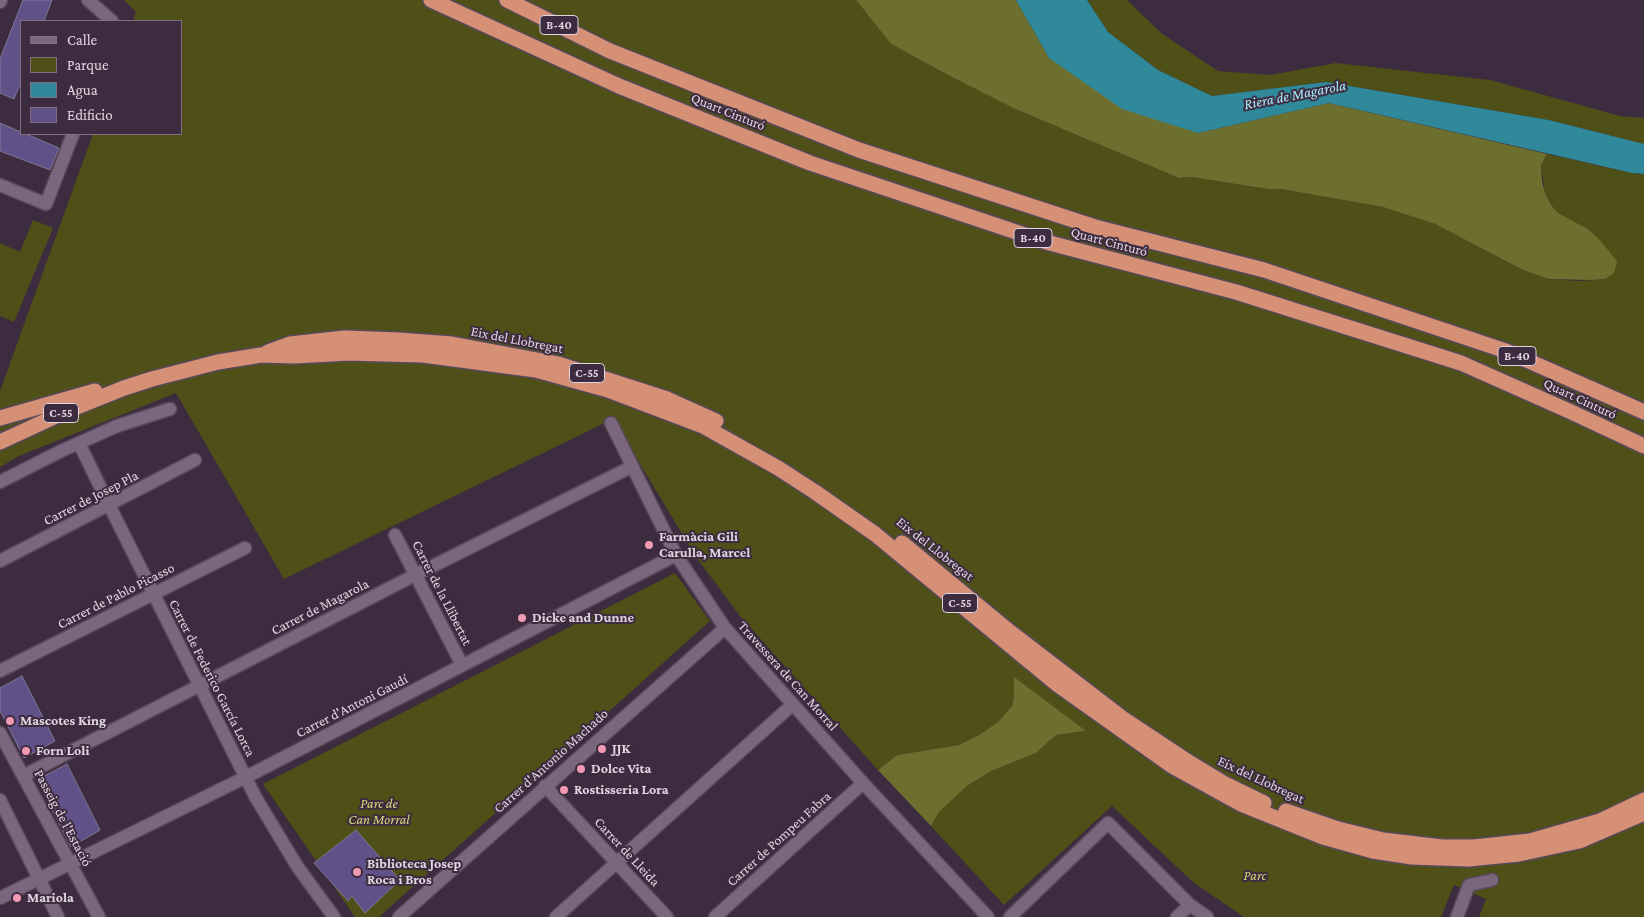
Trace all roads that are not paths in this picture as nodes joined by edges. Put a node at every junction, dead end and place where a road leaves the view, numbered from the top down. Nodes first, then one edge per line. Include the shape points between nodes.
1 (88, 0) edge
2 (431, 0) edge
3 (507, 0) edge
4 (111, 20) edge
5 (73, 135) edge
6 (0, 185) edge
7 (261, 355) junction
8 (124, 388) junction
9 (170, 409) dead end
10 (1644, 412) edge
11 (0, 418) edge
12 (611, 424) dead end
13 (0, 442) edge
14 (79, 443) junction
15 (1644, 446) edge
16 (195, 460) dead end
17 (631, 467) junction
18 (0, 482) edge
19 (109, 506) junction
20 (395, 534) dead end
21 (245, 548) dead end
22 (676, 556) junction
23 (0, 561) edge
24 (417, 574) junction
25 (154, 595) junction
26 (725, 628) junction
27 (462, 665) junction
28 (0, 671) edge
29 (199, 685) junction
30 (792, 705) junction
31 (0, 732) edge
32 (23, 776) junction
33 (246, 777) junction
34 (863, 783) junction
35 (545, 786) junction
36 (0, 800) edge
37 (1644, 800) edge
38 (1644, 813) edge
39 (4, 817) edge
40 (70, 863) junction
41 (616, 863) junction
42 (40, 879) junction
43 (1492, 880) dead end
44 (0, 898) edge
45 (1190, 905) junction
46 (58, 917) edge
47 (99, 917) edge
48 (334, 917) edge
49 (399, 917) edge
50 (556, 917) edge
51 (667, 917) edge
52 (715, 917) edge
53 (988, 917) edge
54 (1010, 917) edge
55 (1177, 917) edge
56 (1207, 917) edge
57 (1457, 917) edge

1 - 4 street
2 - 15 highway, Quart Cinturó / B-40 via 619,86 810,163 1046,242 1236,292 1461,363
3 - 10 highway, Quart Cinturó / B-40 via 610,51 859,150 1095,227 1264,270 1506,351
5 - 6 street via 46,204
7 - 8 highway, Eix del Llobregat / C-55 via 218,362
7 - 37 highway, Eix del Llobregat / C-55 via 290,344 346,338 452,344 558,364 667,399 776,455 832,490 1122,718 1190,764 1259,801 1299,816 1383,840 1474,847 1538,839 1600,821
7 - 38 highway, Eix del Llobregat / C-55 via 423,355 536,370 608,390 703,426 778,468 875,534 1058,685 1172,766 1241,804 1322,837 1412,857 1468,859 1519,854 1579,841
8 - 11 highway via 89,392
8 - 13 highway, Eix del Llobregat / C-55
9 - 14 street via 117,426
12 - 17 street, Travessera de Can Morral
14 - 18 street
14 - 19 street, Carrer de Federico García Lorca
16 - 19 street, Carrer de Josep Pla
17 - 22 street, Travessera de Can Morral
17 - 24 street, Carrer de Magarola
19 - 23 street, Carrer de Josep Pla
19 - 25 street, Carrer de Federico García Lorca
20 - 24 street, Carrer de la Llibertat
21 - 25 street, Carrer de Pablo Picasso
22 - 26 street, Travessera de Can Morral
22 - 27 street, Carrer d'Antoni Gaudí
24 - 27 street, Carrer de la Llibertat
24 - 29 street, Carrer de Magarola
25 - 28 street, Carrer de Pablo Picasso
25 - 29 street, Carrer de Federico García Lorca
26 - 30 street, Travessera de Can Morral
26 - 35 street, Carrer d'Antonio Machado
27 - 33 street, Carrer d'Antoni Gaudí
29 - 32 street, Carrer de Magarola
29 - 33 street, Carrer de Federico García Lorca
30 - 34 street, Travessera de Can Morral
30 - 41 street
31 - 32 street, Passeig de l'Estació
32 - 40 street, Passeig de l'Estació
33 - 40 street, Carrer d'Antoni Gaudí
33 - 48 street, Carrer de Federico García Lorca via 297,866
34 - 52 street, Carrer de Pompeu Fabra
34 - 53 street, Travessera de Can Morral
35 - 41 street, Carrer de Lleida
35 - 49 street, Carrer d'Antonio Machado
36 - 39 street
39 - 42 street
40 - 42 street, Carrer d'Antoni Gaudí
40 - 47 street, Passeig de l'Estació
41 - 50 street
41 - 51 street, Carrer de Lleida
42 - 44 street, Carrer d'Antoni Gaudí
42 - 46 street
43 - 57 street via 1469,885
45 - 54 street via 1108,823
45 - 55 street
45 - 56 street

